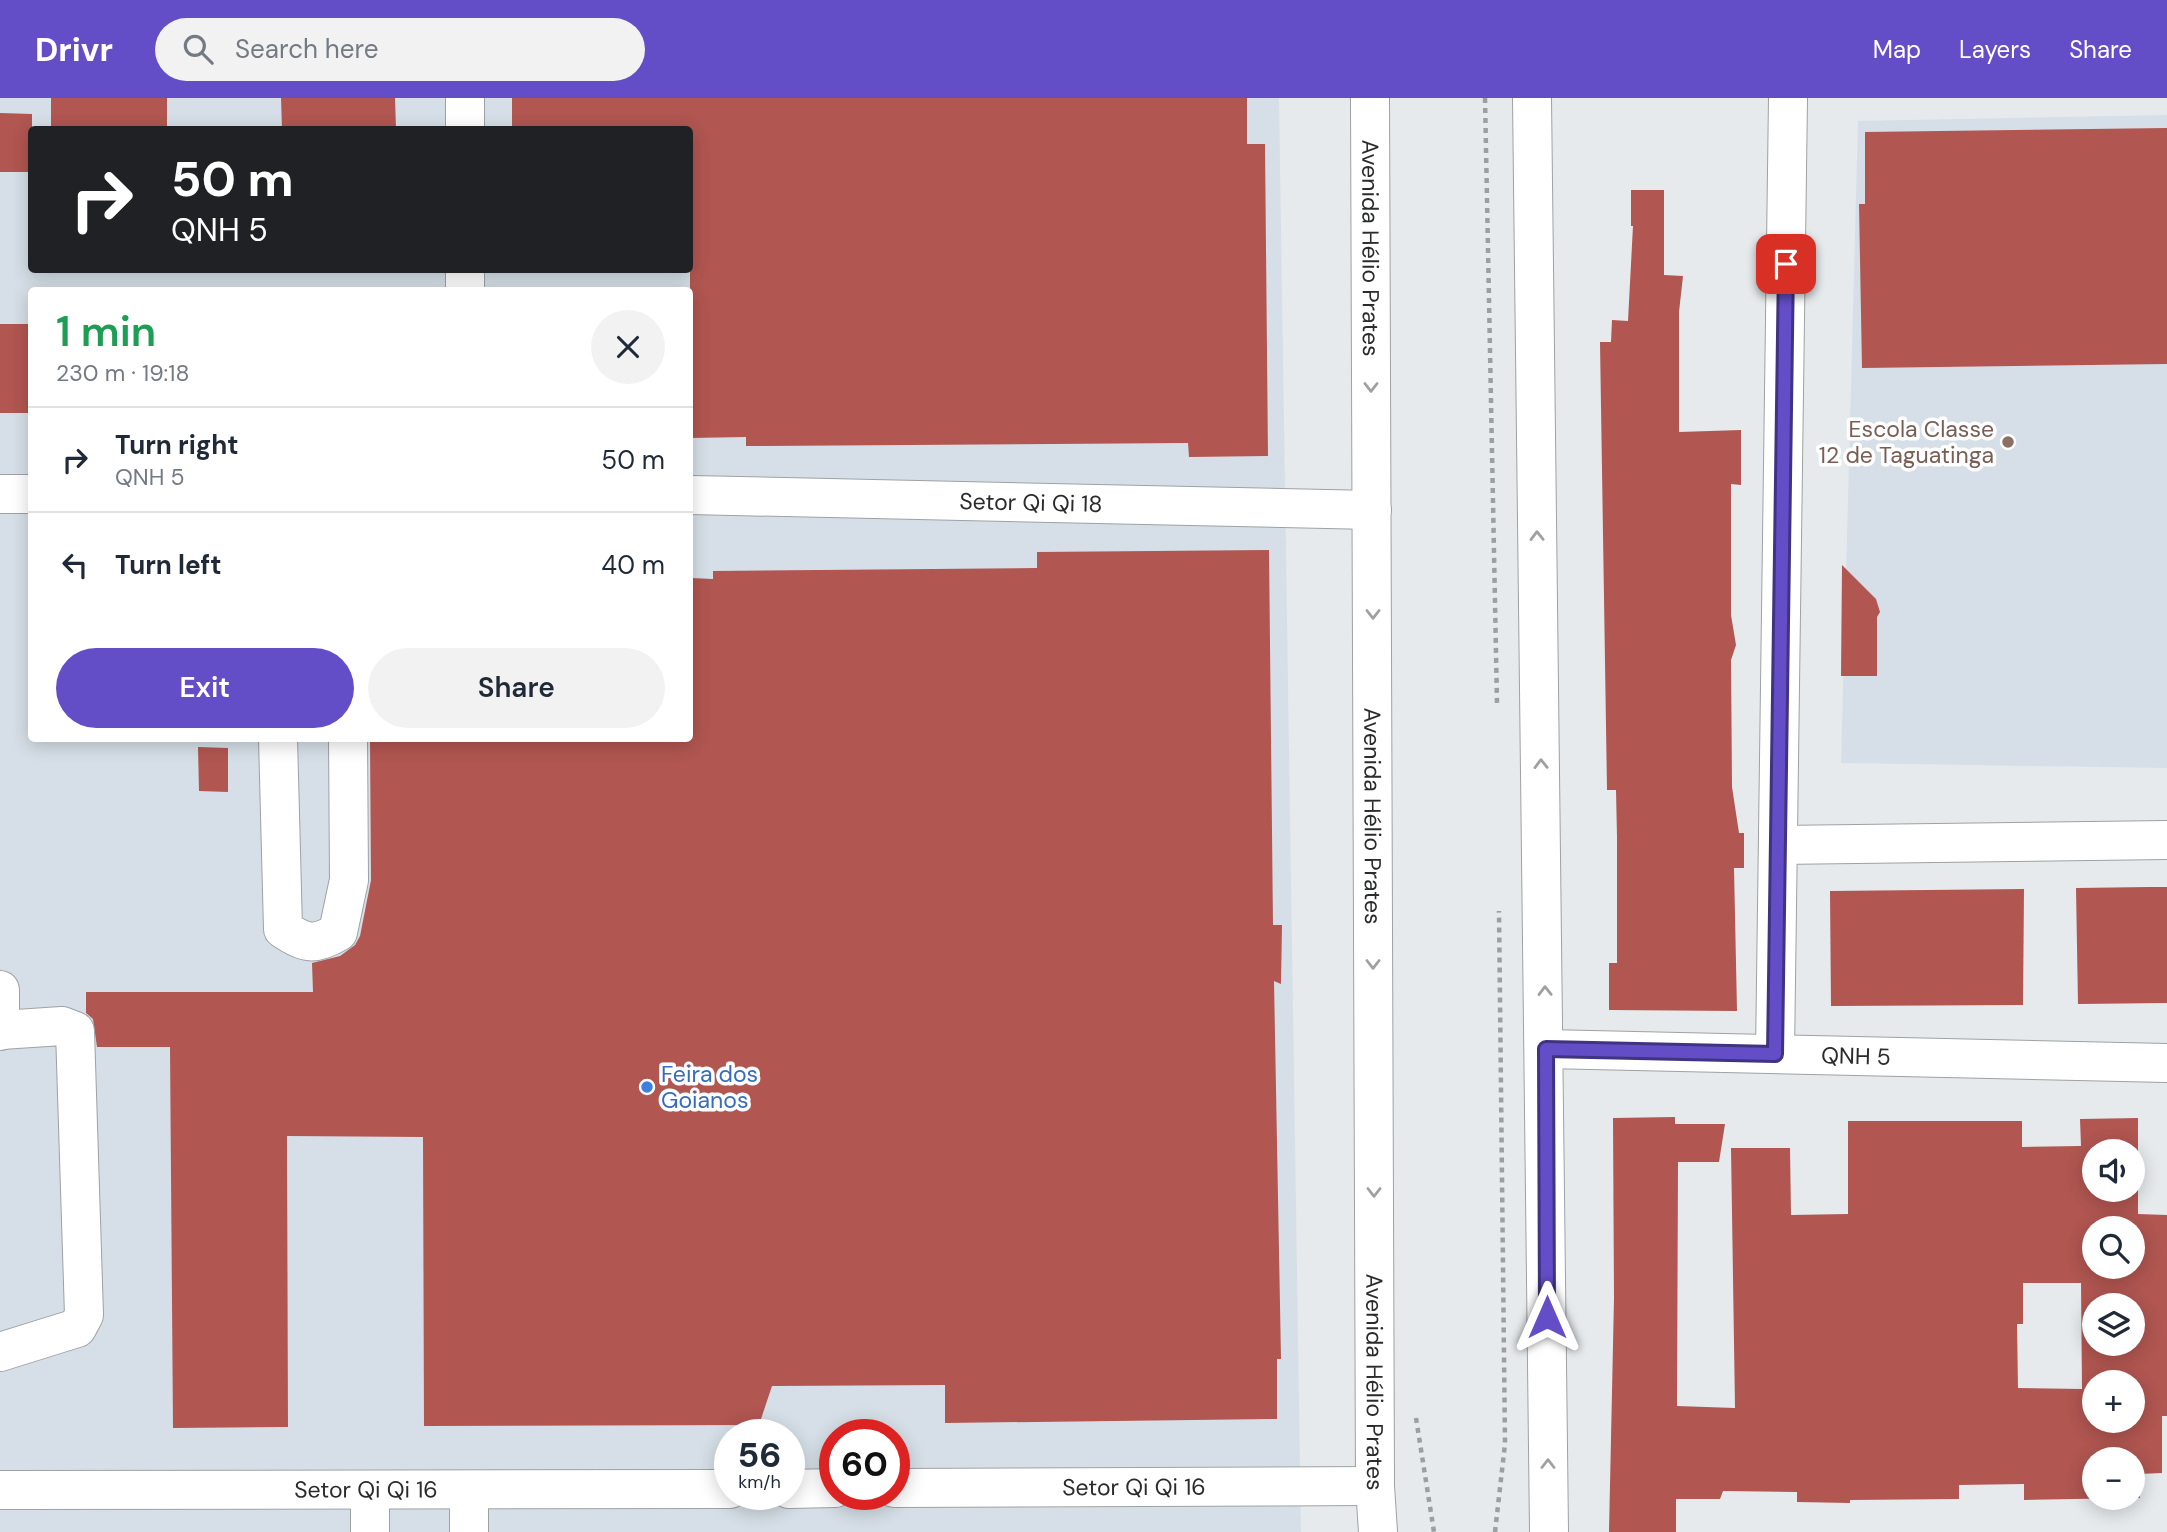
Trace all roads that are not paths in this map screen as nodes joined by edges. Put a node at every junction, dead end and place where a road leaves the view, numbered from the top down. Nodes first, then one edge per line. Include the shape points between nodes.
1 (465, 98) edge
2 (1370, 98) edge
3 (1532, 98) edge
4 (1788, 98) edge
5 (465, 126) edge
6 (0, 494) edge
7 (28, 494) edge
8 (693, 495) edge
9 (1372, 510) junction
10 (278, 742) edge
11 (348, 742) edge
12 (2167, 840) edge
13 (1778, 845) junction
14 (0, 990) edge
15 (1, 1031) edge
16 (1546, 1049) junction
17 (1775, 1054) junction
18 (2167, 1063) edge
19 (0, 1352) edge
20 (1375, 1486) junction
21 (910, 1488) edge
22 (714, 1489) edge
23 (0, 1490) edge
24 (370, 1490) junction
25 (469, 1490) junction
26 (370, 1532) edge
27 (469, 1532) edge
28 (1378, 1532) edge
29 (1549, 1532) edge

1 - 5 street
2 -> 9 street, Avenida Hélio Prates
16 -> 3 street
4 - 13 street
6 - 7 street
8 - 9 street, Setor Qi Qi 18
9 -> 20 street, Avenida Hélio Prates
10 - 11 street via 283,929 301,942 319,944 338,932 349,880
12 - 13 street
13 - 17 street
14 - 15 street
15 - 19 street via 62,1026 75,1031 84,1315 77,1328
16 - 17 street, QNH 5
29 -> 16 street
17 - 18 street, QNH 5
20 - 21 street, Setor Qi Qi 16
20 - 28 street, Avenida Hélio Prates
22 - 25 street, Setor Qi Qi 16
23 - 24 street, Setor Qi Qi 16
24 - 25 street, Setor Qi Qi 16
24 - 26 street
25 - 27 street

